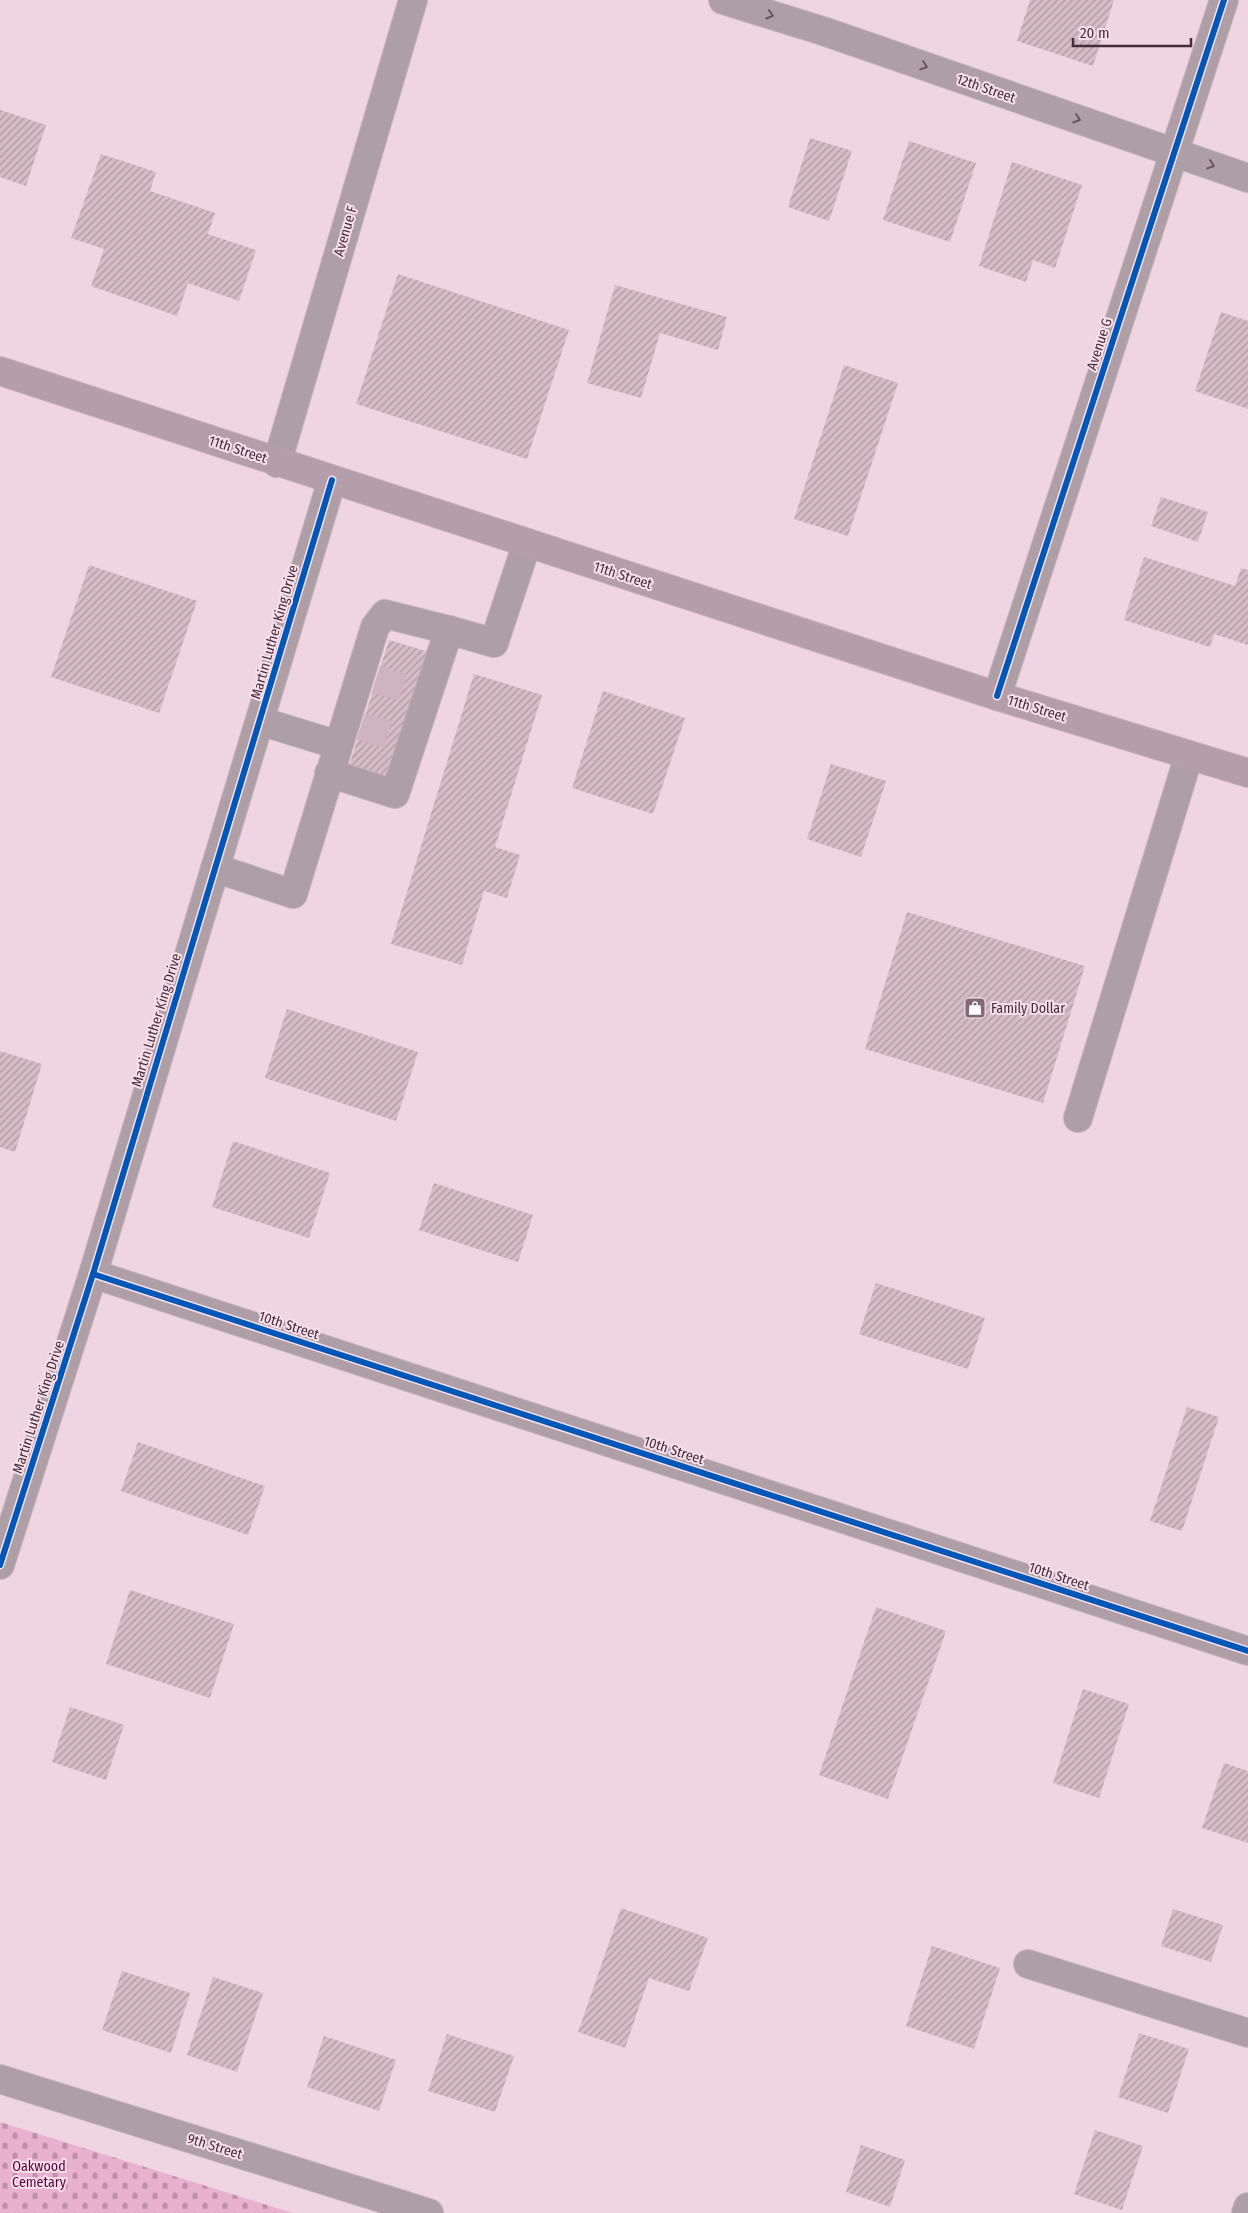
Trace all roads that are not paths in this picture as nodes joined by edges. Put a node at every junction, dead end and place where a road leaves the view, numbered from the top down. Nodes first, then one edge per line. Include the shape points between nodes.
1 (413, 0) edge
2 (723, 0) edge
3 (1224, 0) edge
4 (1174, 153) junction
5 (1248, 178) edge
6 (0, 371) edge
7 (277, 462) junction
8 (332, 480) junction
9 (526, 544) junction
10 (449, 630) junction
11 (997, 696) junction
12 (260, 721) junction
13 (348, 730) junction
14 (1189, 755) junction
15 (329, 773) junction
16 (1248, 773) edge
17 (215, 868) junction
18 (1078, 1118) dead end
19 (93, 1274) junction
20 (0, 1565) edge
21 (1248, 1651) edge
22 (1028, 1964) dead end
23 (1248, 2033) edge
24 (0, 2079) edge
25 (1248, 2207) edge
26 (429, 2213) edge
27 (1246, 2213) edge

1 - 7 street, Avenue F
2 -> 4 street, 12th Street via 823,31
3 - 4 street, Avenue G
4 -> 5 street, 12th Street
4 - 11 street, Avenue G
6 - 7 main road, 11th Street
7 - 8 main road, 11th Street
8 - 9 main road, 11th Street
8 - 12 street, Martin Luther King Drive
9 - 10 street via 494,643
9 - 11 main road, 11th Street
10 - 13 street via 386,614 375,627 368,677
10 - 15 street via 422,694 395,794
11 - 14 main road, 11th Street
12 - 13 street
12 - 17 street, Martin Luther King Drive
13 - 15 street
14 - 16 main road, 11th Street
14 - 18 street
15 - 17 street via 293,894
17 - 19 street, Martin Luther King Drive
19 - 20 street, Martin Luther King Drive
19 - 21 street, 10th Street
22 - 23 street
24 - 26 street, 9th Street
25 - 27 street

